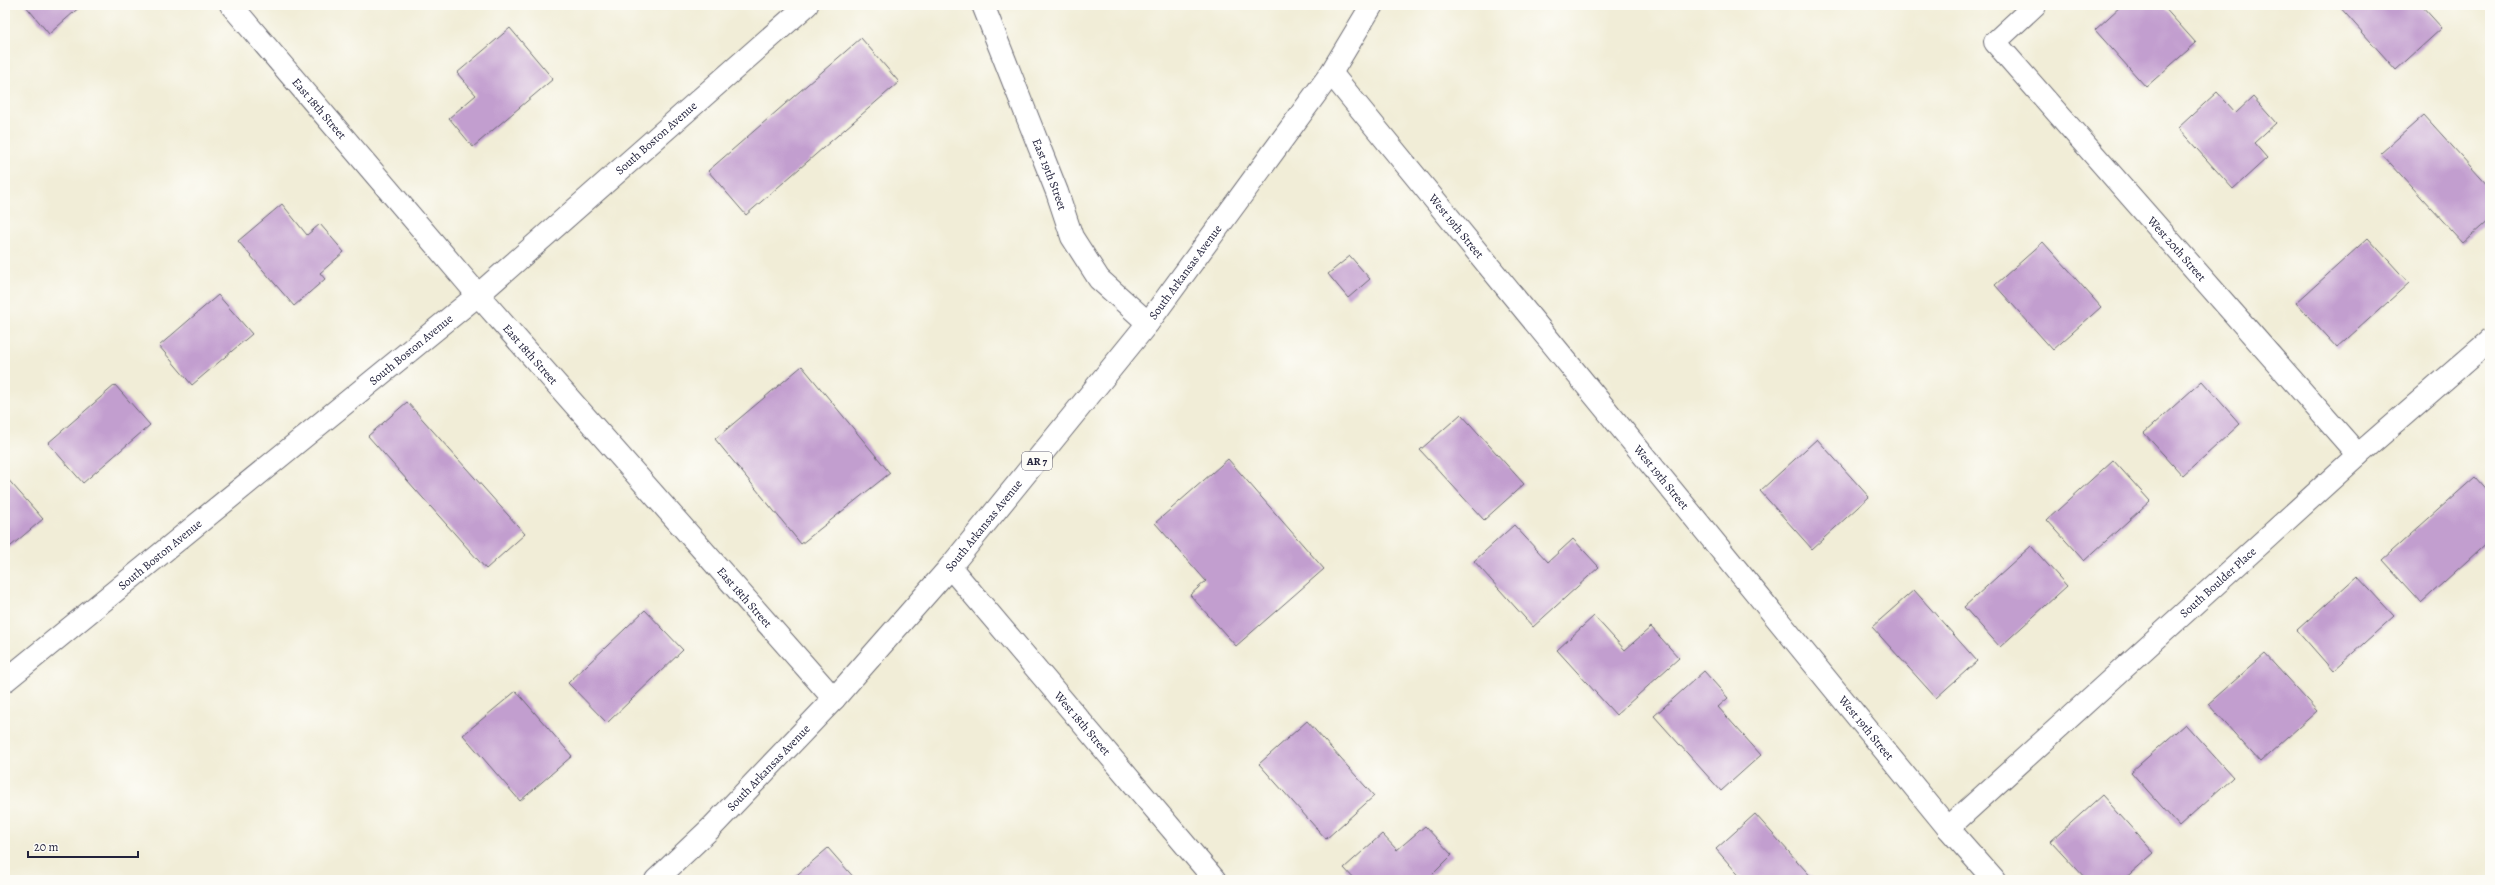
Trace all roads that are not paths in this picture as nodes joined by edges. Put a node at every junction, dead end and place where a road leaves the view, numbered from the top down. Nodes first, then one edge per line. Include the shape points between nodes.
1 (232, 5) edge
2 (806, 5) edge
3 (983, 5) edge
4 (1372, 5) edge
5 (2035, 5) edge
6 (1331, 73) junction
7 (478, 295) junction
8 (1148, 323) junction
9 (2490, 340) edge
10 (2358, 455) junction
11 (950, 567) junction
12 (5, 681) edge
13 (834, 699) junction
14 (1948, 828) junction
15 (656, 880) edge
16 (1215, 880) edge
17 (1994, 880) edge

1 - 7 main road, East 18th Street
2 - 7 main road, South Boston Avenue
3 - 8 main road, East 19th Street via 1057,192 1072,237 1099,279
4 - 6 main road, South Arkansas Avenue / AR 7
5 - 10 main road, West 20th Street via 1995,42
6 - 8 main road, South Arkansas Avenue / AR 7
6 - 14 main road, West 19th Street
7 - 12 main road, South Boston Avenue
7 - 13 main road, East 18th Street
8 - 11 main road, South Arkansas Avenue / AR 7
9 - 10 main road, South Boulder Place
10 - 14 main road, South Boulder Place
11 - 13 main road, South Arkansas Avenue / AR 7
11 - 16 main road, West 18th Street
13 - 15 main road, South Arkansas Avenue / AR 7 via 711,828
14 - 17 main road, West 19th Street

